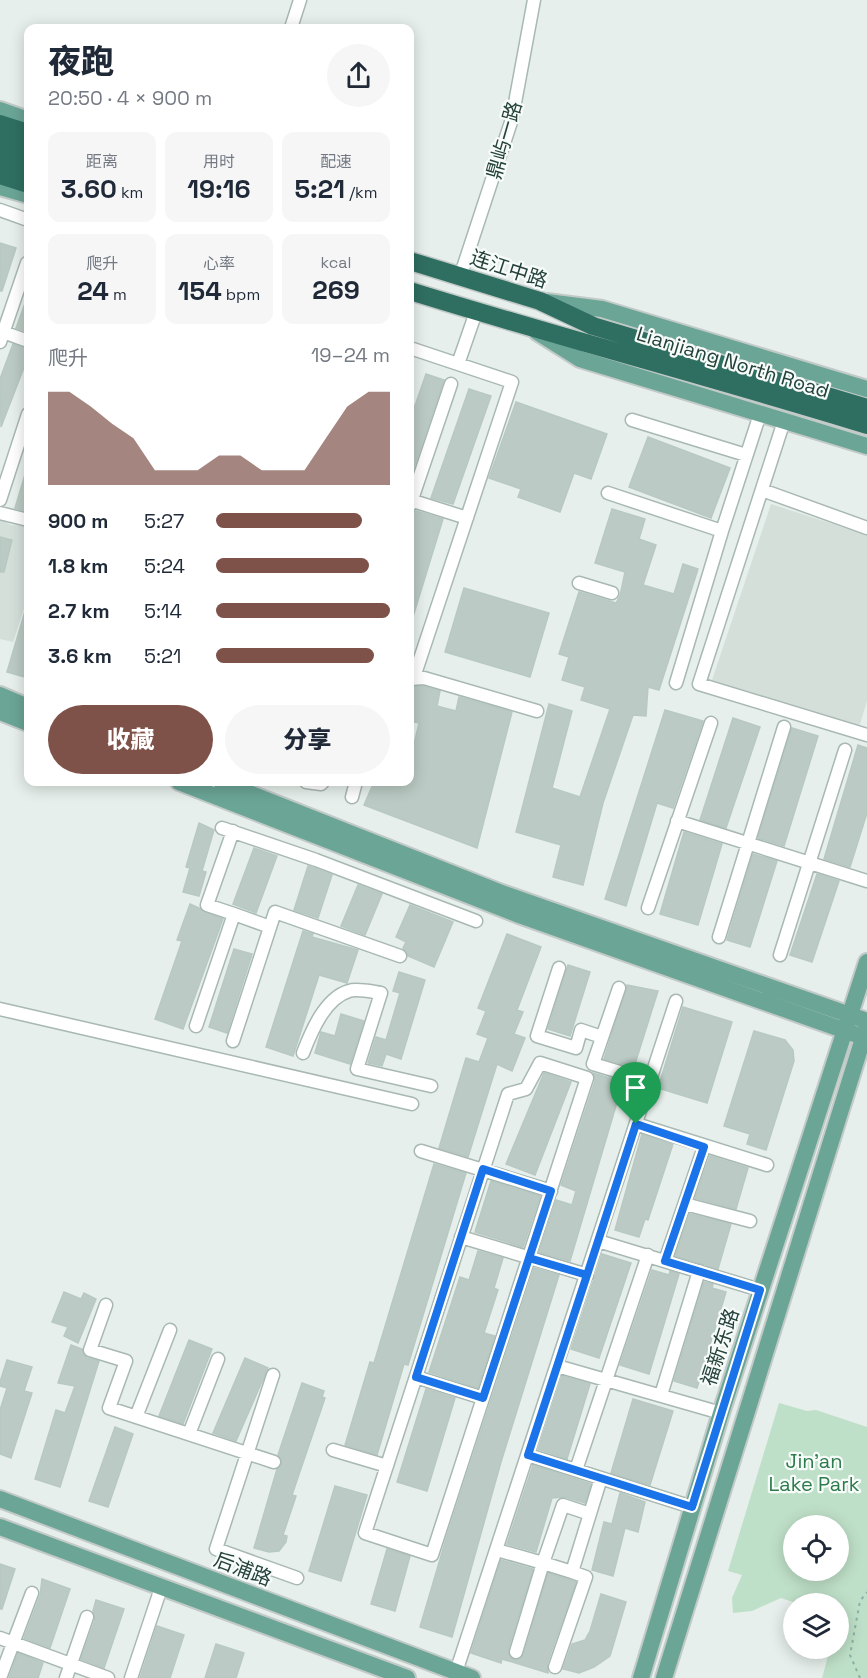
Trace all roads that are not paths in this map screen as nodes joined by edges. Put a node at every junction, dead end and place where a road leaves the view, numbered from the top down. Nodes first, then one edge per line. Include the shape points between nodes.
1 (300, 0) edge
2 (534, 0) edge
3 (292, 24) edge
4 (0, 110) edge
5 (24, 119) edge
6 (0, 124) edge
7 (24, 132) edge
8 (0, 140) edge
9 (24, 149) edge
10 (0, 158) edge
11 (24, 166) edge
12 (0, 175) edge
13 (24, 183) edge
14 (0, 187) edge
15 (24, 194) edge
16 (0, 210) edge
17 (24, 219) edge
18 (414, 262) edge
19 (24, 270) edge
20 (460, 277) junction
21 (414, 292) edge
22 (540, 301) junction
23 (476, 312) junction
24 (534, 330) junction
25 (590, 334) junction
26 (1, 335) edge
27 (24, 340) edge
28 (414, 349) edge
29 (459, 364) junction
30 (451, 384) dead end
31 (867, 389) edge
32 (867, 408) edge
33 (760, 414) junction
34 (632, 420) dead end
35 (784, 421) junction
36 (867, 425) edge
37 (24, 426) edge
38 (867, 446) edge
39 (747, 455) junction
40 (414, 490) edge
41 (762, 490) junction
42 (608, 493) dead end
43 (0, 500) edge
44 (414, 503) edge
45 (0, 513) edge
46 (467, 518) junction
47 (24, 519) edge
48 (867, 528) edge
49 (722, 531) junction
50 (579, 583) dead end
51 (612, 593) dead end
52 (414, 675) edge
53 (414, 677) edge
54 (676, 683) dead end
55 (0, 696) edge
56 (24, 705) edge
57 (537, 711) dead end
58 (0, 712) edge
59 (24, 721) edge
60 (711, 723) dead end
61 (784, 727) dead end
62 (867, 734) edge
63 (845, 750) dead end
64 (189, 786) edge
65 (231, 786) edge
66 (355, 786) edge
67 (352, 797) dead end
68 (677, 821) junction
69 (747, 843) junction
70 (809, 862) junction
71 (867, 881) edge
72 (648, 908) dead end
73 (234, 914) junction
74 (476, 921) dead end
75 (270, 927) junction
76 (719, 936) dead end
77 (780, 955) dead end
78 (400, 956) dead end
79 (867, 962) edge
80 (559, 968) dead end
81 (619, 988) dead end
82 (676, 1001) dead end
83 (0, 1009) edge
84 (848, 1023) junction
85 (196, 1026) dead end
86 (866, 1028) edge
87 (602, 1037) junction
88 (233, 1041) dead end
89 (303, 1053) dead end
90 (650, 1081) junction
91 (431, 1086) dead end
92 (412, 1104) dead end
93 (636, 1124) junction
94 (704, 1147) junction
95 (421, 1150) dead end
96 (767, 1165) dead end
97 (483, 1169) junction
98 (551, 1191) junction
99 (685, 1204) junction
100 (750, 1221) dead end
101 (461, 1237) junction
102 (598, 1241) junction
103 (648, 1256) junction
104 (529, 1258) junction
105 (665, 1261) junction
106 (699, 1271) junction
107 (587, 1275) junction
108 (760, 1290) junction
109 (106, 1305) dead end
110 (170, 1330) dead end
111 (218, 1359) dead end
112 (557, 1366) junction
113 (273, 1375) dead end
114 (416, 1377) junction
115 (607, 1380) junction
116 (661, 1395) junction
117 (483, 1398) junction
118 (721, 1413) junction
119 (136, 1417) junction
120 (189, 1434) junction
121 (333, 1450) dead end
122 (247, 1453) junction
123 (528, 1455) junction
124 (274, 1462) dead end
125 (387, 1466) junction
126 (576, 1470) junction
127 (602, 1478) junction
128 (0, 1499) edge
129 (692, 1507) junction
130 (590, 1514) junction
131 (0, 1527) edge
132 (497, 1550) junction
133 (543, 1563) junction
134 (572, 1572) junction
135 (297, 1578) dead end
136 (161, 1588) junction
137 (32, 1593) dead end
138 (87, 1617) dead end
139 (0, 1638) edge
140 (13, 1643) junction
141 (516, 1652) dead end
142 (70, 1664) junction
143 (555, 1667) dead end
144 (456, 1672) junction
145 (0, 1678) edge
146 (66, 1678) edge
147 (108, 1678) edge
148 (131, 1678) edge
149 (407, 1678) edge
150 (472, 1678) edge
151 (641, 1678) edge
152 (664, 1678) edge

1 - 3 street
2 - 20 street, 鼎屿一路 via 512,119
4 - 5 main road
6 - 7 highway
8 - 9 highway
10 - 11 highway
12 - 13 highway
14 - 15 main road
16 - 17 street
18 - 20 highway, 连江中路
19 - 26 street
20 - 22 highway, 连江中路
21 - 23 highway
22 - 25 highway, 连江中路
22 - 31 main road via 602,309
23 - 24 highway
23 - 29 street
24 - 25 highway
24 - 33 main road via 580,359
25 - 32 highway, Lianjiang North Road
25 - 36 highway, Lianjiang North Road
26 - 27 street
28 - 29 street
29 - 46 street via 512,382
30 - 40 street
33 - 35 main road
33 - 39 street
34 - 39 street
35 - 38 main road
35 - 41 street
37 - 43 street
39 - 49 street
41 - 48 street
41 - 62 street via 699,684
42 - 49 street
44 - 46 street
45 - 47 street
46 - 52 street
49 - 54 street
50 - 51 street
53 - 57 street
55 - 56 main road
58 - 59 main road
60 - 68 street
61 - 69 street
63 - 70 street
64 - 84 main road via 519,915
65 - 84 main road
66 - 67 street
68 - 69 street
68 - 72 street
69 - 70 street
69 - 76 street
70 - 71 street
70 - 77 street
73 - 74 street via 207,905 227,829
73 - 75 street
73 - 85 street
75 - 78 street via 275,912
75 - 88 street
79 - 84 main road, 福新东路
80 - 87 street via 537,1036 576,1048 581,1030
81 - 87 street
82 - 90 street
83 - 92 street
84 - 86 main road
84 - 108 main road, 福新东路
86 - 152 main road
87 - 90 street via 593,1064
89 - 91 street via 330,1003 350,990 381,993 357,1069
90 - 93 street
93 - 94 street
93 - 102 street
94 - 96 street
94 - 99 street
95 - 97 street
97 - 98 street
97 - 98 street via 508,1094 526,1089 540,1063 587,1078
97 - 101 street
98 - 104 street
99 - 100 street
99 - 105 street
101 - 104 street
101 - 114 street
102 - 103 street
102 - 107 street
103 - 105 street
103 - 115 street
104 - 107 street
104 - 117 street
105 - 106 street
106 - 108 street
106 - 116 street
107 - 112 street
108 - 118 main road, 福新东路
109 - 119 street via 90,1350 126,1361 109,1408
110 - 119 street
111 - 120 street
112 - 115 street
112 - 123 street
113 - 122 street
114 - 117 street
114 - 125 street
115 - 116 street
115 - 126 street
116 - 118 street
117 - 125 street via 432,1555 365,1533
118 - 129 main road, 福新东路
119 - 120 street
120 - 122 street
121 - 125 street
122 - 124 street
122 - 135 street via 216,1549
123 - 126 street
123 - 132 street
126 - 127 street
127 - 129 street
127 - 130 street
128 - 144 main road, 后浦路
129 - 151 main road, 福新东路
130 - 133 street via 563,1505
130 - 134 street
131 - 136 main road
132 - 133 street
132 - 144 street
133 - 134 street
133 - 141 street
134 - 143 street via 586,1577
136 - 148 street
136 - 149 main road
137 - 140 street
138 - 142 street
139 - 140 street
140 - 142 street
140 - 145 street
142 - 146 street
142 - 147 street
144 - 150 main road, 后浦路

